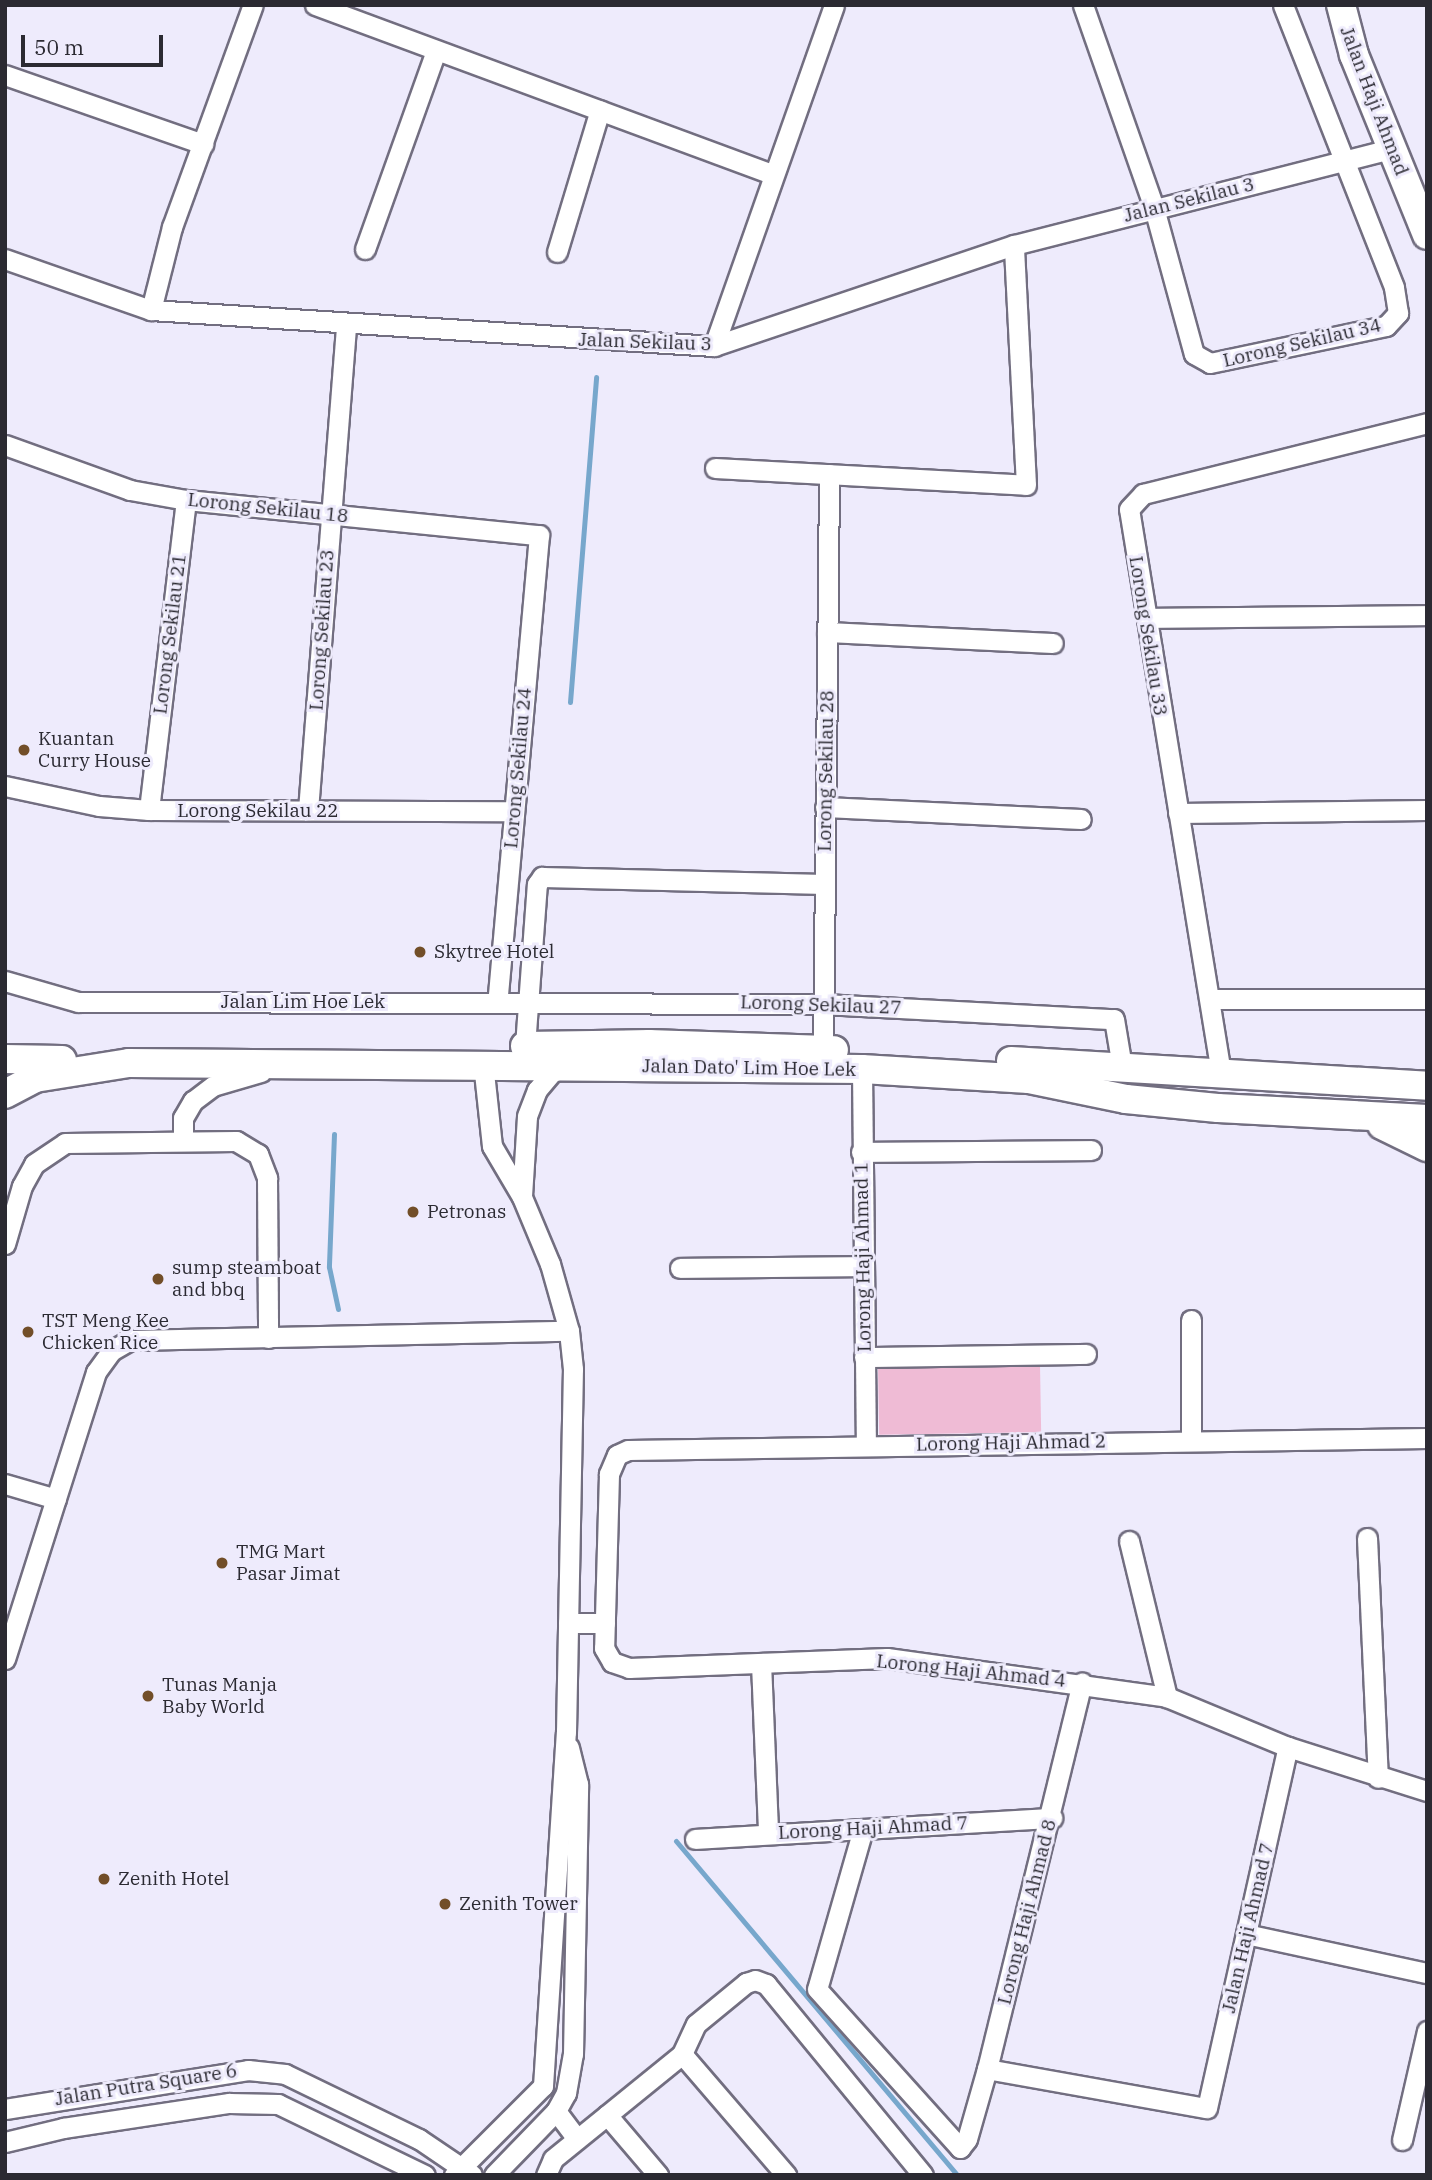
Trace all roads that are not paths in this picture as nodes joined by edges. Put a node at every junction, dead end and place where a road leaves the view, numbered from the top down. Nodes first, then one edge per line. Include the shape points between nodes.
1 (253, 5) edge
2 (315, 5) edge
3 (834, 5) edge
4 (1083, 5) edge
5 (1283, 5) edge
6 (1342, 5) edge
7 (435, 53) junction
8 (5, 75) edge
9 (600, 110) junction
10 (203, 144) junction
11 (1391, 149) junction
12 (1342, 161) junction
13 (774, 174) junction
14 (1154, 208) junction
15 (1427, 235) edge
16 (1014, 245) junction
17 (365, 249) dead end
18 (557, 252) dead end
19 (5, 259) edge
20 (151, 310) junction
21 (346, 324) junction
22 (714, 346) junction
23 (1427, 423) edge
24 (5, 445) edge
25 (715, 468) dead end
26 (829, 474) junction
27 (186, 500) junction
28 (331, 514) junction
29 (539, 535) joint
30 (1427, 615) edge
31 (1148, 618) junction
32 (827, 632) junction
33 (1053, 643) dead end
34 (5, 786) edge
35 (825, 807) junction
36 (149, 810) junction
37 (308, 810) junction
38 (1427, 810) edge
39 (514, 811) junction
40 (1178, 813) junction
41 (1081, 819) dead end
42 (825, 884) junction
43 (5, 981) edge
44 (1211, 999) junction
45 (1427, 999) edge
46 (528, 1000) junction
47 (497, 1002) junction
48 (823, 1004) junction
49 (525, 1046) junction
50 (5, 1059) edge
51 (823, 1059) junction
52 (370, 1062) junction
53 (41, 1063) junction
54 (483, 1063) junction
55 (573, 1066) junction
56 (1122, 1067) junction
57 (862, 1069) junction
58 (1221, 1073) junction
59 (1424, 1084) edge
60 (7, 1090) edge
61 (1352, 1118) junction
62 (1427, 1119) edge
63 (183, 1141) junction
64 (1427, 1147) edge
65 (1091, 1150) dead end
66 (861, 1152) junction
67 (522, 1197) junction
68 (5, 1244) edge
69 (863, 1266) junction
70 (680, 1268) dead end
71 (1191, 1320) dead end
72 (569, 1331) junction
73 (268, 1338) junction
74 (1086, 1354) dead end
75 (864, 1357) junction
76 (1427, 1438) edge
77 (1191, 1441) junction
78 (866, 1445) junction
79 (609, 1474) joint
80 (5, 1484) edge
81 (56, 1499) junction
82 (1367, 1538) dead end
83 (1129, 1541) dead end
84 (568, 1623) junction
85 (604, 1623) junction
86 (5, 1659) edge
87 (761, 1663) junction
88 (1082, 1684) junction
89 (1167, 1697) junction
90 (566, 1732) junction
91 (1288, 1747) junction
92 (1378, 1778) junction
93 (1427, 1791) edge
94 (1052, 1818) junction
95 (863, 1829) junction
96 (768, 1832) junction
97 (695, 1839) dead end
98 (1247, 1934) junction
99 (1427, 1973) edge
100 (1427, 2031) edge
101 (682, 2054) junction
102 (987, 2069) junction
103 (248, 2070) junction
104 (285, 2074) junction
105 (246, 2103) junction
106 (278, 2104) junction
107 (5, 2109) edge
108 (556, 2111) junction
109 (607, 2115) junction
110 (577, 2139) junction
111 (1402, 2140) dead end
112 (5, 2142) edge
113 (462, 2172) edge
114 (425, 2175) edge
115 (494, 2175) edge
116 (546, 2175) edge
117 (658, 2175) edge
118 (786, 2175) edge
119 (923, 2175) edge

1 - 10 street
2 - 7 street
3 - 13 street
4 - 14 street
5 - 12 street
6 - 11 street, Jalan Haji Ahmad
7 - 9 street
7 - 17 street
8 - 10 street
9 - 13 street
9 - 18 street
10 - 20 street via 172,227
11 - 12 street, Jalan Sekilau 3
11 - 15 street, Jalan Haji Ahmad
12 - 14 street, Jalan Sekilau 3
12 - 14 street, Lorong Sekilau 34 via 1394,288 1398,313 1386,326 1210,363 1197,360
13 - 22 street
14 - 16 street, Jalan Sekilau 3
16 - 22 street, Jalan Sekilau 3
16 - 26 street via 1026,485
19 - 20 street, Jalan Sekilau 3
20 - 21 street, Jalan Sekilau 3
21 - 22 street, Jalan Sekilau 3
21 - 28 street, Lorong Sekilau 23
23 - 31 street, Lorong Sekilau 33 via 1137,497 1129,515
24 - 27 street, Lorong Sekilau 18 via 130,490
25 - 26 street
26 - 32 street, Lorong Sekilau 28
27 - 28 street, Lorong Sekilau 18
27 - 36 street, Lorong Sekilau 21
28 - 29 street, Lorong Sekilau 18
28 - 37 street, Lorong Sekilau 23
29 - 39 street, Lorong Sekilau 24
30 - 31 street
31 - 40 street, Lorong Sekilau 33
32 - 33 street
32 - 35 street, Lorong Sekilau 28
34 - 36 street, Lorong Sekilau 22 via 99,806
35 - 41 street
35 - 42 street, Lorong Sekilau 28
36 - 37 street, Lorong Sekilau 22
37 - 39 street, Lorong Sekilau 22
38 - 40 street
39 - 47 street, Lorong Sekilau 24
40 - 44 street, Lorong Sekilau 33
42 - 46 street via 542,877 537,884
42 - 48 street, Lorong Sekilau 28
43 - 47 street, Jalan Lim Hoe Lek via 78,1002
44 - 45 street
44 - 58 street, Lorong Sekilau 33
46 - 47 street, Jalan Lim Hoe Lek
46 - 48 street, Lorong Sekilau 27
46 - 49 street
48 - 51 street, Lorong Sekilau 28
48 - 56 street, Lorong Sekilau 27 via 1114,1019
49 - 51 street, Jalan Dato' Lim Hoe Lek via 649,1044
49 - 53 street, Jalan Dato' Lim Hoe Lek via 109,1053
50 - 53 street
51 - 55 street, Jalan Dato' Lim Hoe Lek
51 - 56 street, Jalan Dato' Lim Hoe Lek
51 - 57 street, Jalan Dato' Lim Hoe Lek
52 - 54 street, Jalan Dato' Lim Hoe Lek
52 - 60 street, Jalan Dato' Lim Hoe Lek via 129,1063 69,1071
52 - 63 street via 326,1070 262,1072 213,1086 188,1110
53 - 60 street
54 - 55 street, Jalan Dato' Lim Hoe Lek
54 - 67 street via 492,1146
55 - 67 street via 552,1072 537,1090 527,1116
56 - 58 street, Jalan Dato' Lim Hoe Lek
57 - 61 street, Jalan Dato' Lim Hoe Lek via 1029,1079 1126,1099
57 - 66 street, Lorong Haji Ahmad 1
58 - 59 street, Jalan Dato' Lim Hoe Lek
61 - 62 street, Jalan Dato' Lim Hoe Lek
61 - 64 street via 1395,1128
63 - 68 street via 65,1143 50,1150 34,1164 22,1186
63 - 73 street via 236,1141 250,1147 264,1164
65 - 66 street
66 - 69 street, Lorong Haji Ahmad 1
67 - 72 street via 550,1264
69 - 70 street
69 - 75 street, Lorong Haji Ahmad 1
71 - 77 street
72 - 73 street
72 - 84 street via 573,1369
73 - 81 street via 130,1340 111,1351 96,1372
74 - 75 street
75 - 78 street, Lorong Haji Ahmad 1
76 - 77 street, Lorong Haji Ahmad 2
77 - 78 street, Lorong Haji Ahmad 2
78 - 79 street, Lorong Haji Ahmad 2 via 643,1448 617,1455
79 - 85 street, Lorong Haji Ahmad 4
80 - 81 street
81 - 86 street
82 - 92 street
83 - 89 street
84 - 85 street
84 - 90 street
85 - 87 street, Lorong Haji Ahmad 4 via 604,1648 620,1666
87 - 88 street, Lorong Haji Ahmad 4 via 887,1658
87 - 96 street
88 - 89 street, Lorong Haji Ahmad 4
88 - 94 street, Lorong Haji Ahmad 8
89 - 91 street, Lorong Haji Ahmad 4
90 - 108 street via 578,1784 573,2041 566,2093
90 - 113 street via 543,2086
91 - 92 street, Lorong Haji Ahmad 4
91 - 98 street, Jalan Haji Ahmad 7
92 - 93 street, Lorong Haji Ahmad 4
94 - 95 street, Lorong Haji Ahmad 7
94 - 102 street, Lorong Haji Ahmad 8
95 - 96 street, Lorong Haji Ahmad 7
95 - 102 street, Lorong Haji Ahmad 8 via 817,1989 956,2146 963,2147 967,2139
96 - 97 street, Lorong Haji Ahmad 7
98 - 99 street
98 - 102 street, Jalan Haji Ahmad 7 via 1207,2108
100 - 111 street
101 - 109 street
101 - 118 street
101 - 119 street via 696,2024 746,1983 766,1984
103 - 104 street, Jalan Putra Square 6
103 - 105 street
103 - 107 street, Jalan Putra Square 6
104 - 106 street
104 - 113 street, Jalan Putra Square 6 via 419,2139
105 - 106 street, Jalan Putra Square 6
105 - 112 street, Jalan Putra Square 6 via 75,2126
106 - 114 street, Jalan Putra Square 6
108 - 110 street
108 - 115 street
109 - 110 street
109 - 117 street
110 - 116 street via 552,2160

